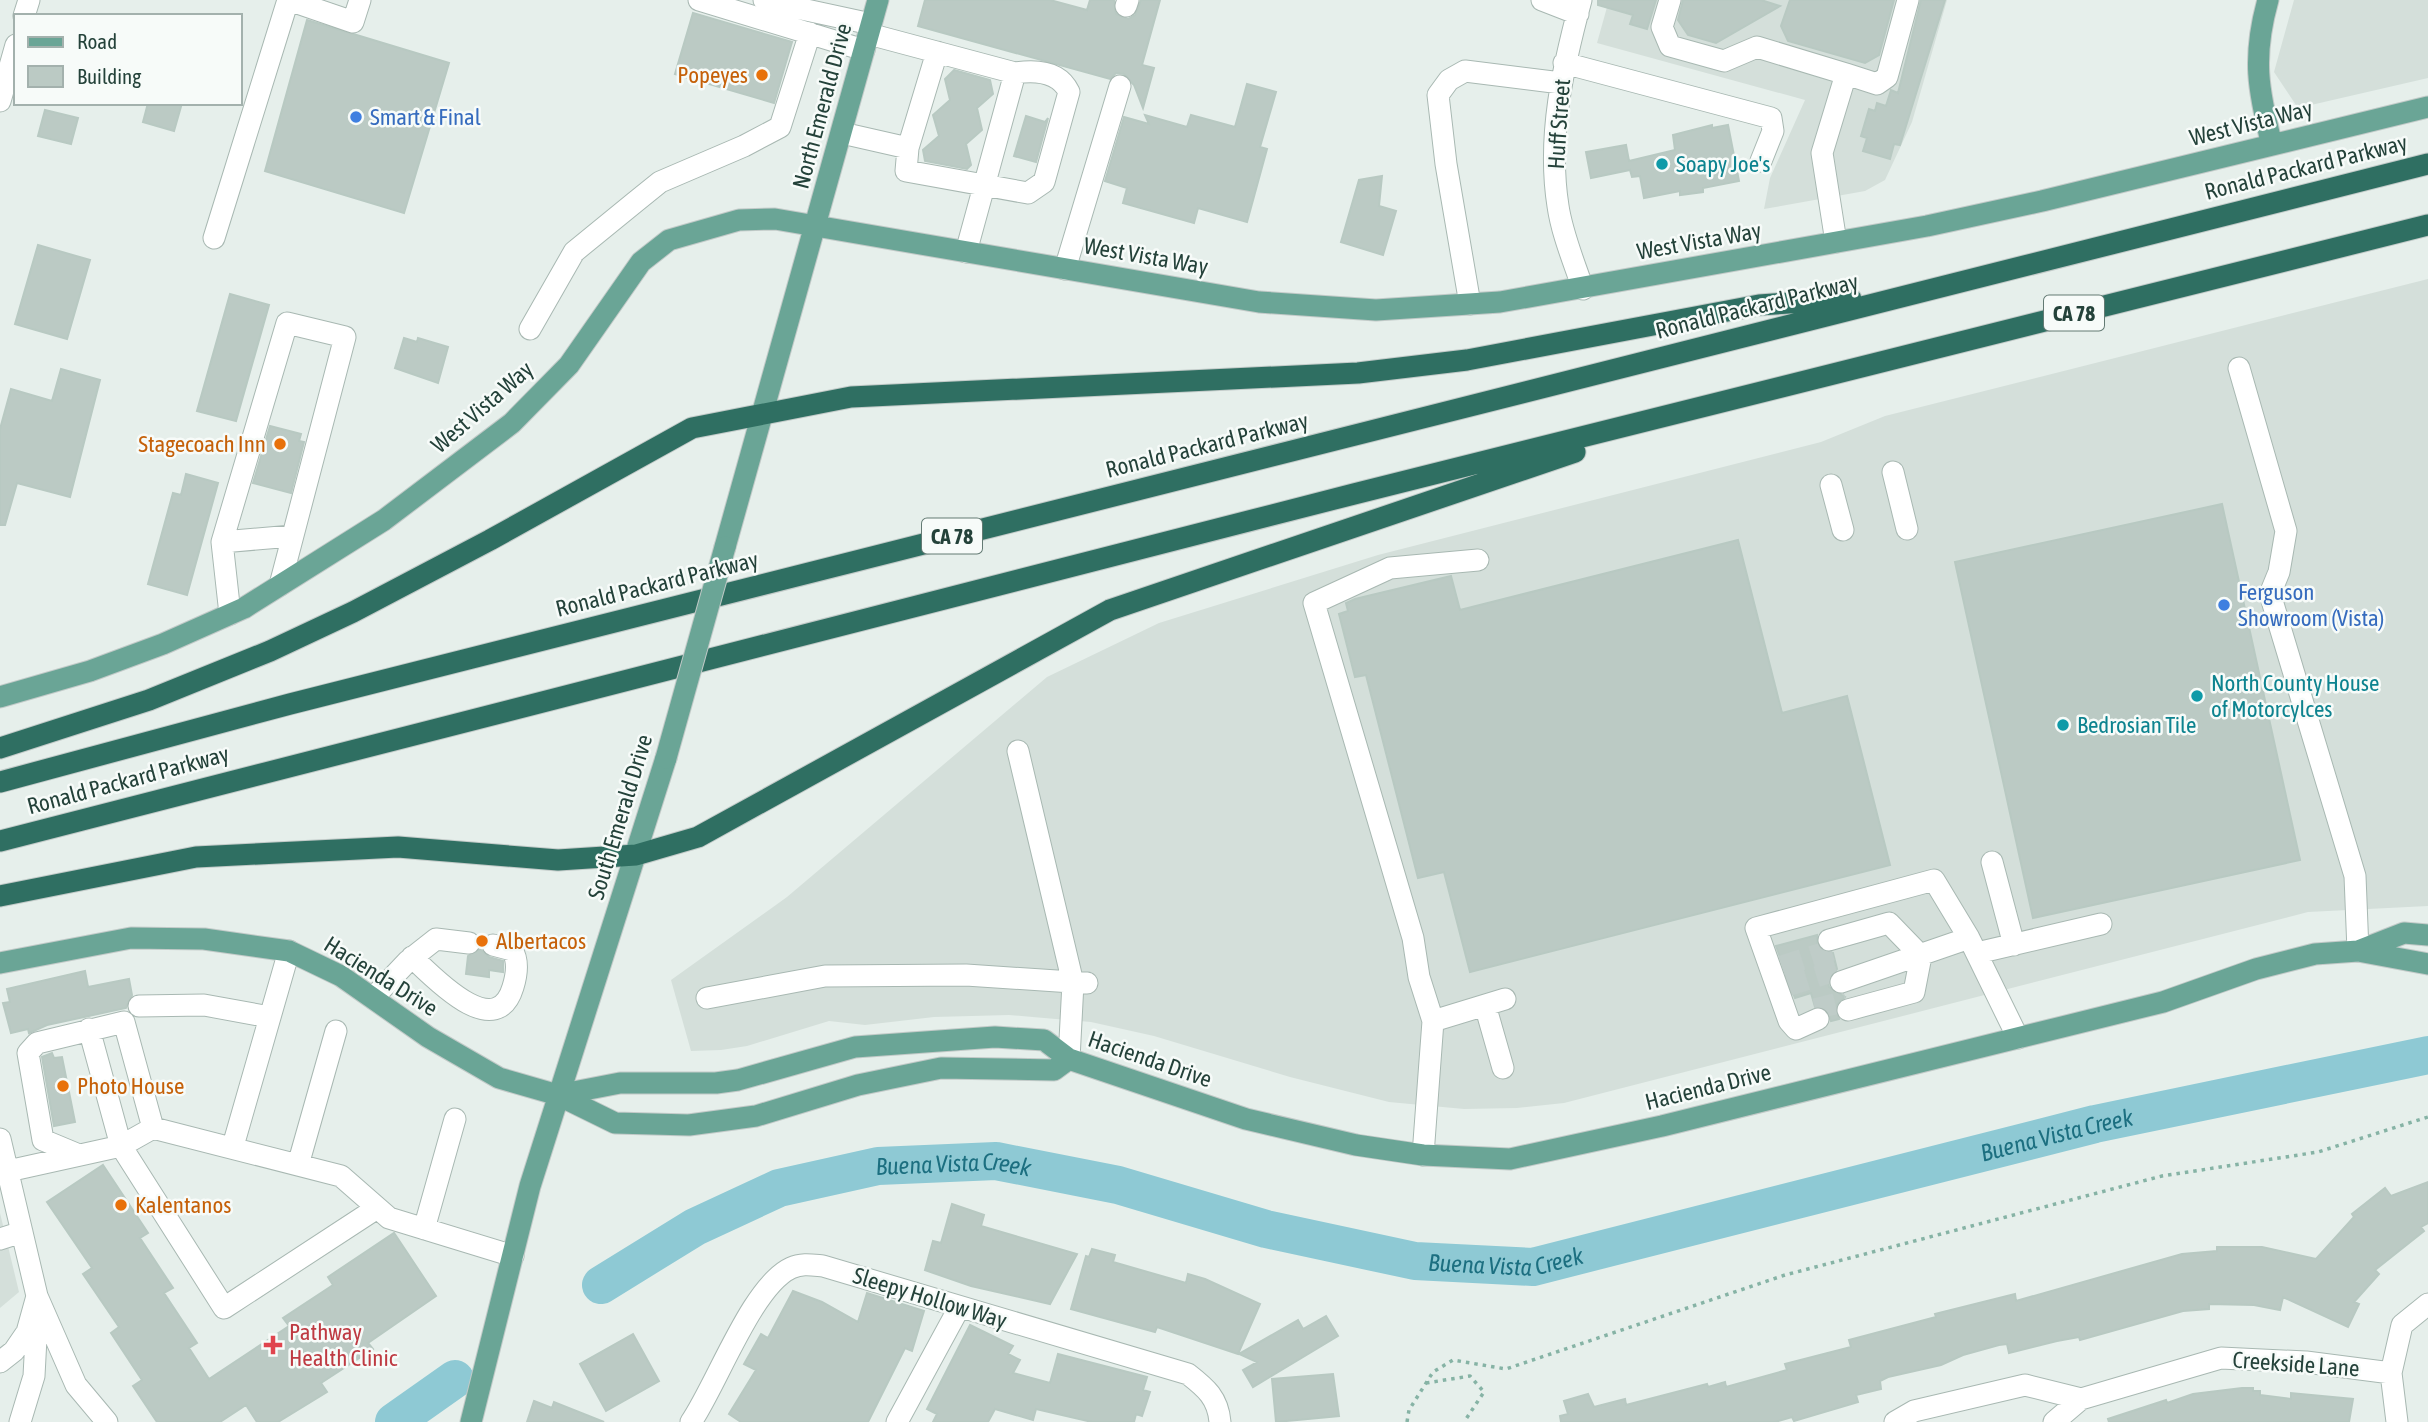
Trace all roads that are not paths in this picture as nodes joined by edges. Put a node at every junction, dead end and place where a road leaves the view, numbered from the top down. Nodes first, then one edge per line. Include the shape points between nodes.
1 (288, 0) edge
2 (360, 0) edge
3 (699, 0) edge
4 (764, 0) edge
5 (878, 0) edge
6 (1542, 0) edge
7 (1670, 0) edge
8 (1908, 0) edge
9 (2268, 0) edge
10 (798, 4) edge
11 (1579, 7) edge
12 (810, 33) junction
13 (868, 36) junction
14 (14, 52) edge
15 (937, 52) junction
16 (1015, 73) junction
17 (1562, 73) junction
18 (1846, 74) junction
19 (1120, 86) dead end
20 (0, 101) edge
21 (2428, 107) edge
22 (842, 133) junction
23 (2272, 145) junction
24 (908, 148) junction
25 (1761, 161) dead end
26 (2428, 164) edge
27 (984, 186) junction
28 (2428, 225) edge
29 (816, 226) junction
30 (214, 238) dead end
31 (1836, 242) junction
32 (966, 252) junction
33 (1065, 269) junction
34 (1583, 289) junction
35 (1906, 295) junction
36 (1470, 304) junction
37 (530, 329) dead end
38 (2239, 368) dead end
39 (1721, 403) junction
40 (762, 414) junction
41 (1893, 472) dead end
42 (1831, 485) dead end
43 (1907, 529) dead end
44 (1843, 530) dead end
45 (292, 536) junction
46 (222, 542) junction
47 (1478, 560) dead end
48 (280, 585) junction
49 (230, 614) junction
50 (0, 697) edge
51 (0, 748) edge
52 (1018, 751) dead end
53 (0, 782) edge
54 (0, 841) edge
55 (636, 855) junction
56 (1992, 862) dead end
57 (0, 897) edge
58 (2101, 924) dead end
59 (2428, 934) edge
60 (470, 943) dead end
61 (493, 945) dead end
62 (2014, 945) junction
63 (1973, 946) junction
64 (289, 951) junction
65 (2358, 951) junction
66 (1917, 952) junction
67 (412, 957) junction
68 (0, 963) edge
69 (2428, 964) edge
70 (1839, 976) junction
71 (1080, 983) junction
72 (373, 998) junction
73 (707, 998) dead end
74 (139, 1006) dead end
75 (1817, 1014) dead end
76 (270, 1017) junction
77 (1433, 1021) junction
78 (89, 1029) junction
79 (336, 1031) dead end
80 (2018, 1038) junction
81 (1069, 1059) junction
82 (1503, 1068) dead end
83 (558, 1096) junction
84 (454, 1119) dead end
85 (153, 1128) junction
86 (0, 1139) edge
87 (121, 1146) junction
88 (233, 1146) junction
89 (79, 1155) junction
90 (1423, 1155) junction
91 (298, 1165) junction
92 (8, 1171) junction
93 (377, 1208) junction
94 (424, 1229) junction
95 (22, 1232) junction
96 (0, 1238) edge
97 (513, 1256) junction
98 (37, 1296) junction
99 (2428, 1304) edge
100 (959, 1308) junction
101 (0, 1362) edge
102 (2391, 1373) junction
103 (2081, 1399) junction
104 (20, 1422) edge
105 (107, 1422) edge
106 (471, 1422) edge
107 (691, 1422) edge
108 (897, 1422) edge
109 (1220, 1422) edge
110 (1895, 1422) edge
111 (2054, 1422) edge
112 (2397, 1422) edge

1 - 2 street via 353,22
1 - 30 street
3 - 12 street
4 - 10 street
5 - 13 main road, North Emerald Drive
6 - 11 street
7 - 18 street via 1662,27 1670,46 1724,61 1757,47
8 - 18 street via 1887,77 1877,84
9 - 23 main road via 2261,25 2257,85
10 - 13 street
11 - 17 street, Huff Street
12 - 13 street
12 - 37 street via 780,127 660,182 634,203 574,253
13 - 15 street
13 - 22 main road, North Emerald Drive
14 - 20 street
15 - 16 street
15 - 24 street
16 - 27 street
16 - 27 street via 1038,70 1065,82 1069,92 1044,182 1028,193
17 - 25 street via 1771,118 1773,131
17 - 34 street, Huff Street via 1553,150 1558,208
17 - 36 street via 1465,71 1449,80 1438,95
18 - 31 street via 1822,153
19 - 33 street
21 - 23 main road, West Vista Way
22 - 24 street
22 - 29 main road, North Emerald Drive
23 - 31 main road, West Vista Way via 2042,201
24 - 27 street via 906,171
26 - 35 highway, Ronald Packard Parkway / CA 78
27 - 32 street
28 - 39 highway, Ronald Packard Parkway / CA 78
29 - 32 main road, West Vista Way
29 - 40 main road, South Emerald Drive
29 - 48 main road, West Vista Way via 775,219 739,220 670,240 641,262 569,365 512,423 384,520
31 - 34 main road, West Vista Way
32 - 33 main road, West Vista Way
33 - 36 main road, West Vista Way via 1259,302 1376,310
34 - 36 main road, West Vista Way
35 - 40 highway via 1759,305 1467,360 1358,373 850,397
35 - 53 highway, Ronald Packard Parkway / CA 78 via 290,704
38 - 65 street via 2286,531 2270,594 2355,876
39 - 54 highway, Ronald Packard Parkway / CA 78
39 - 55 highway via 1110,610 720,826
40 - 51 highway via 692,428 456,558 270,651 149,700
40 - 55 main road, South Emerald Drive, bridge
41 - 43 street
42 - 44 street
45 - 46 street
45 - 46 street via 345,337 287,323
45 - 48 street
46 - 49 street
47 - 77 street via 1390,568 1314,603
48 - 49 main road, West Vista Way
49 - 50 main road, West Vista Way via 90,671
52 - 71 street
55 - 57 highway via 558,860 398,847 276,851 196,857
55 - 83 main road, South Emerald Drive
56 - 62 street
58 - 62 street
59 - 65 main road, Hacienda Drive via 2404,933
60 - 67 street via 436,939
61 - 67 street via 512,950 517,966 508,999 488,1010 477,1009 441,985
62 - 63 street
63 - 66 street
63 - 75 street via 1934,880 1756,928 1781,983
63 - 80 street
64 - 68 main road, Hacienda Drive via 204,939 131,938
64 - 72 main road, Hacienda Drive via 341,976
64 - 76 street
65 - 69 main road, Hacienda Drive
65 - 80 main road, Hacienda Drive via 2315,954 2256,969 2163,1002
66 - 70 street
66 - 70 street via 1897,932
66 - 70 street via 1915,978
67 - 72 street
71 - 73 street via 966,975 825,976
71 - 81 street
72 - 83 main road, Hacienda Drive via 499,1078
74 - 76 street via 204,1005
76 - 88 street
77 - 82 street via 1495,1002
77 - 90 street
78 - 85 street via 124,1022
78 - 87 street
78 - 89 street via 37,1043 28,1053 43,1140
79 - 91 street
80 - 90 main road, Hacienda Drive via 1510,1160
81 - 83 main road, Hacienda Drive via 1044,1040 995,1037 893,1044 824,1054 738,1080 620,1083
81 - 83 main road, Hacienda Drive via 1054,1070 941,1069 858,1086 756,1116 689,1125 615,1124
81 - 90 main road, Hacienda Drive via 1246,1119 1356,1145
83 - 97 main road, South Emerald Drive
84 - 94 street
85 - 87 street
85 - 88 street
86 - 92 street
87 - 89 street
87 - 93 street via 223,1308
88 - 91 street
89 - 92 street
91 - 93 street via 341,1176
92 - 95 street
93 - 94 street via 389,1218
94 - 97 street
95 - 96 street
95 - 98 street
97 - 106 main road, South Emerald Drive
98 - 101 street via 27,1332 14,1352
98 - 104 street via 34,1376
98 - 105 street via 76,1385
99 - 102 street via 2402,1325
100 - 107 street, Sleepy Hollow Way via 823,1266 802,1264 789,1269 764,1290
100 - 108 street
100 - 109 street, Sleepy Hollow Way via 1188,1374 1209,1391 1219,1406
102 - 103 street, Creekside Lane via 2306,1362 2221,1359
102 - 112 street
103 - 110 street, Creekside Lane via 2025,1385 1914,1411
103 - 111 street, Creekside Lane

